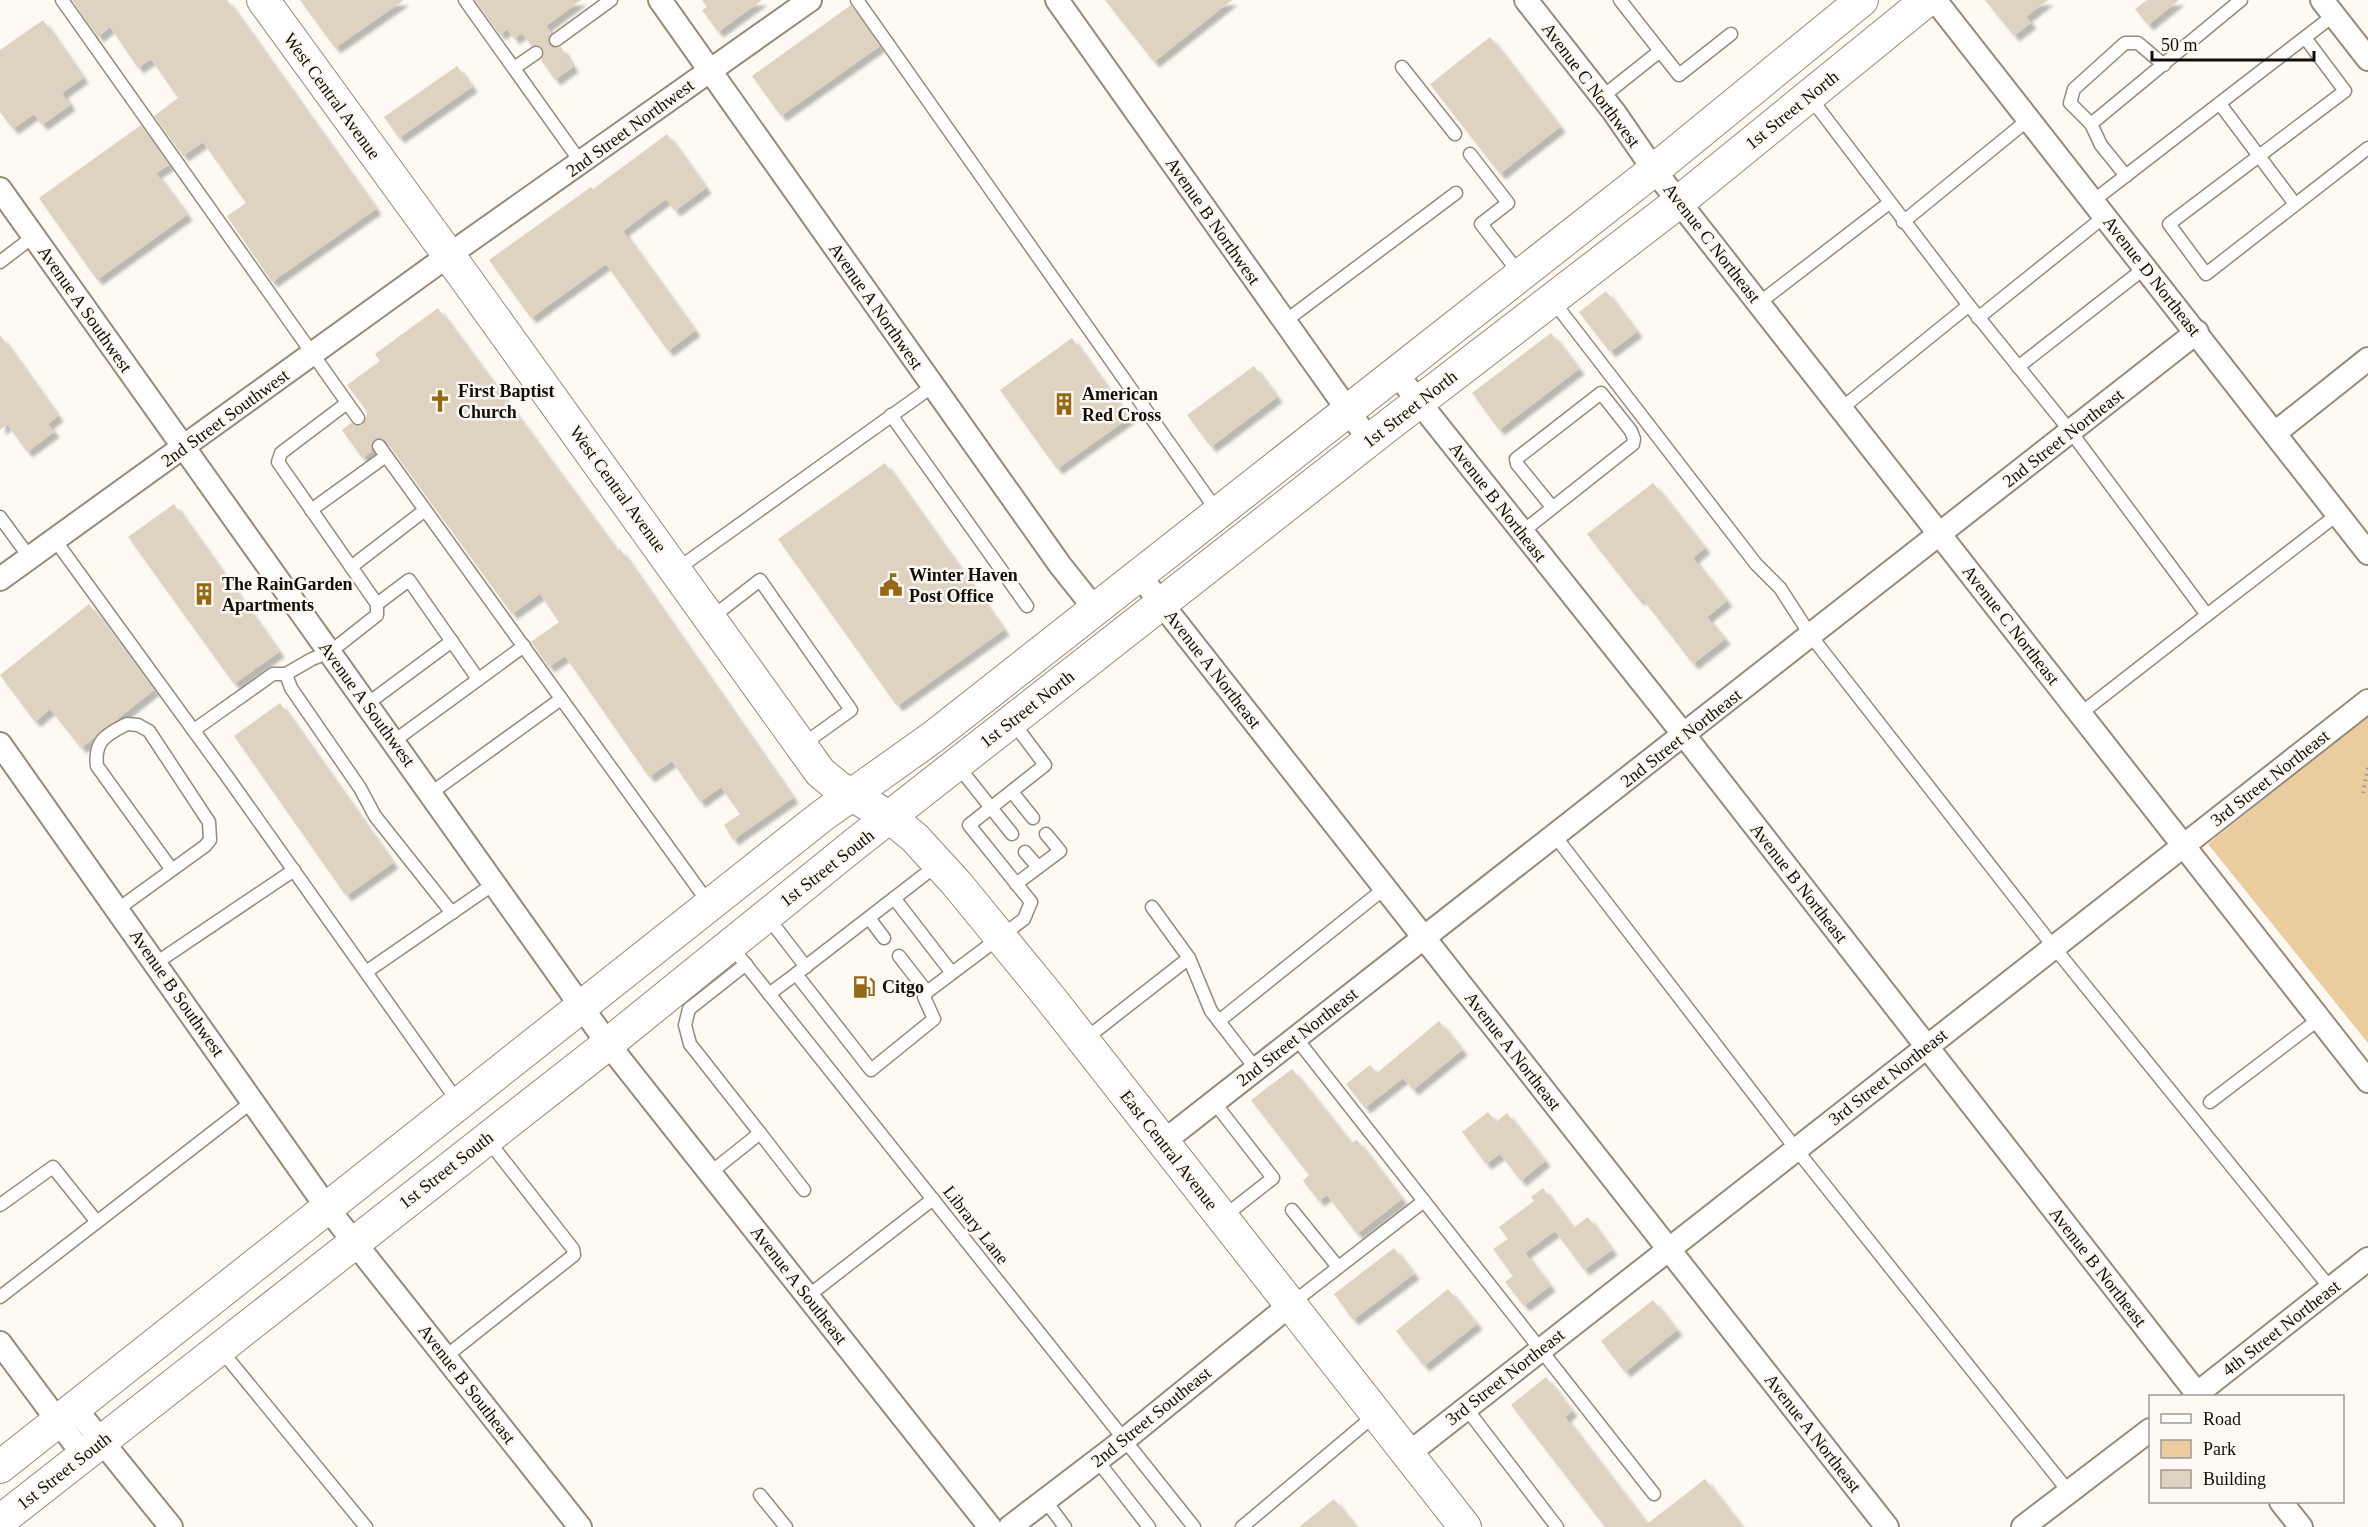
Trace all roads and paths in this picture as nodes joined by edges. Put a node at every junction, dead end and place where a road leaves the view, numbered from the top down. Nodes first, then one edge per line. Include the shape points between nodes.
1 (62, 0) edge
2 (263, 0) edge
3 (465, 0) edge
4 (611, 0) edge
5 (660, 0) edge
6 (810, 0) edge
7 (857, 0) edge
8 (1057, 0) edge
9 (1526, 0) edge
10 (1620, 0) edge
11 (1862, 0) edge
12 (1928, 0) edge
13 (1935, 0) edge
14 (2241, 0) edge
15 (2328, 8) edge
16 (1731, 34) dead end
17 (2306, 39) junction
18 (556, 40) dead end
19 (1660, 51) junction
20 (536, 53) dead end
21 (2368, 59) edge
22 (2164, 65) junction
23 (1402, 67) dead end
24 (514, 68) junction
25 (710, 70) junction
26 (1809, 96) junction
27 (1602, 97) junction
28 (2220, 104) junction
29 (2029, 119) junction
30 (2091, 124) junction
31 (1455, 134) dead end
32 (2368, 148) edge
33 (1470, 154) dead end
34 (2259, 156) junction
35 (582, 164) junction
36 (1654, 170) junction
37 (2126, 176) junction
38 (0, 189) edge
39 (1456, 194) dead end
40 (1680, 201) junction
41 (1889, 203) junction
42 (2295, 204) junction
43 (2099, 209) junction
44 (1903, 222) junction
45 (33, 236) junction
46 (449, 255) junction
47 (0, 262) edge
48 (2145, 267) junction
49 (1521, 274) junction
50 (1552, 300) junction
51 (1759, 303) junction
52 (1968, 306) junction
53 (1978, 318) junction
54 (1284, 322) junction
55 (2197, 332) junction
56 (313, 354) junction
57 (2368, 359) edge
58 (2018, 367) junction
59 (1396, 372) junction
60 (933, 386) junction
61 (1420, 401) junction
62 (347, 403) junction
63 (1842, 408) junction
64 (1346, 412) junction
65 (891, 416) junction
66 (358, 418) dead end
67 (2071, 432) junction
68 (2275, 433) junction
69 (1369, 440) junction
70 (184, 448) junction
71 (1552, 507) junction
72 (311, 510) junction
73 (424, 510) junction
74 (1218, 513) junction
75 (2338, 514) junction
76 (0, 517) edge
77 (1522, 532) junction
78 (1941, 535) junction
79 (55, 540) junction
80 (2368, 553) edge
81 (30, 558) junction
82 (351, 567) junction
83 (676, 570) junction
84 (1139, 575) junction
85 (0, 579) edge
86 (377, 604) junction
87 (1161, 604) junction
88 (1027, 606) dead end
89 (1095, 609) junction
90 (2207, 615) junction
91 (710, 619) junction
92 (1811, 636) junction
93 (452, 641) junction
94 (524, 646) junction
95 (330, 652) junction
96 (286, 674) junction
97 (478, 679) junction
98 (561, 699) junction
99 (2368, 701) edge
100 (367, 704) junction
101 (2080, 714) junction
102 (1012, 721) junction
103 (194, 730) junction
104 (1684, 735) junction
105 (394, 741) junction
106 (0, 744) edge
107 (801, 746) junction
108 (957, 765) junction
109 (2368, 767) edge
110 (1012, 792) junction
111 (431, 793) junction
112 (2363, 793) dead end
113 (852, 795) junction
114 (990, 808) junction
115 (891, 818) junction
116 (1033, 818) dead end
117 (1012, 834) dead end
118 (1046, 834) dead end
119 (1555, 836) junction
120 (2182, 847) junction
121 (1025, 852) dead end
122 (938, 864) junction
123 (1038, 867) junction
124 (172, 870) junction
125 (294, 870) junction
126 (495, 883) junction
127 (1016, 884) junction
128 (1385, 888) junction
129 (894, 898) junction
130 (710, 905) junction
131 (1152, 907) dead end
132 (118, 909) junction
133 (452, 913) junction
134 (766, 915) junction
135 (869, 918) junction
136 (1000, 937) junction
137 (884, 938) dead end
138 (1424, 938) junction
139 (2053, 946) junction
140 (738, 954) junction
141 (899, 956) dead end
142 (1189, 957) junction
143 (156, 963) junction
144 (801, 970) junction
145 (366, 972) junction
146 (952, 973) junction
147 (704, 982) junction
148 (927, 992) junction
149 (769, 994) junction
150 (583, 1007) junction
151 (2319, 1018) junction
152 (1219, 1021) junction
153 (1296, 1038) junction
154 (1083, 1040) junction
155 (608, 1044) junction
156 (1926, 1047) junction
157 (1256, 1069) junction
158 (2368, 1080) edge
159 (253, 1101) junction
160 (1214, 1102) junction
161 (2210, 1102) dead end
162 (460, 1104) junction
163 (760, 1133) junction
164 (486, 1138) junction
165 (1163, 1142) junction
166 (1796, 1149) junction
167 (710, 1173) junction
168 (804, 1190) dead end
169 (933, 1199) junction
170 (1424, 1201) junction
171 (0, 1205) edge
172 (328, 1209) junction
173 (1292, 1210) dead end
174 (1222, 1218) junction
175 (97, 1222) junction
176 (354, 1241) junction
177 (1669, 1249) junction
178 (2368, 1259) edge
179 (1338, 1267) junction
180 (2331, 1289) junction
181 (808, 1296) junction
182 (0, 1297) edge
183 (1290, 1305) junction
184 (0, 1343) edge
185 (219, 1348) junction
186 (1540, 1350) junction
187 (445, 1357) junction
188 (2196, 1395) edge
189 (2198, 1395) edge
190 (1466, 1408) junction
191 (66, 1415) junction
192 (1376, 1415) junction
193 (2149, 1432) edge
194 (1124, 1440) junction
195 (93, 1449) junction
196 (1407, 1454) junction
197 (1097, 1460) junction
198 (0, 1467) edge
199 (2069, 1492) junction
200 (1654, 1494) dead end
201 (760, 1495) dead end
202 (1044, 1500) junction
203 (2282, 1503) edge
204 (0, 1521) edge
205 (171, 1527) edge
206 (366, 1527) edge
207 (580, 1527) edge
208 (786, 1527) edge
209 (990, 1527) edge
210 (1010, 1527) edge
211 (1065, 1527) edge
212 (1149, 1527) edge
213 (1194, 1527) edge
214 (1242, 1527) edge
215 (1465, 1527) edge
216 (1557, 1527) edge
217 (1887, 1527) edge
218 (2023, 1527) edge
219 (2301, 1527) edge

1 - 56 lane
2 - 46 main road, West Central Avenue
3 - 24 lane
4 - 18 lane
5 - 25 street, Avenue A Northwest
6 - 25 street, 2nd Street Northwest
7 - 74 lane
8 - 54 street, Avenue B Northwest
9 - 27 street, Avenue C Northwest
10 - 19 lane
11 - 36 main road, 1st Street North
12 - 26 main road, 1st Street North
13 - 29 street, Avenue D Northeast
14 - 22 lane
15 - 17 lane
15 - 21 street
16 - 19 lane via 1679,75
17 - 28 lane
17 - 34 lane via 2345,91
19 - 27 lane
20 - 24 lane
22 - 30 lane
22 - 30 lane via 2138,43 2125,43 2074,89 2070,103
23 - 31 lane
24 - 35 lane
25 - 35 street, 2nd Street Northwest
25 - 60 street, Avenue A Northwest
26 - 40 main road, 1st Street North
26 - 41 lane
27 - 36 street, Avenue C Northwest
28 - 34 lane
28 - 37 lane
29 - 43 street, Avenue D Northeast
29 - 44 lane
30 - 37 lane via 2100,145
32 - 42 lane
33 - 49 lane via 1508,203 1481,224
34 - 42 lane
34 - 42 lane via 2169,224 2206,274
35 - 46 street, 2nd Street Northwest
36 - 40 street, Avenue C Northeast
36 - 49 main road, 1st Street North
37 - 43 lane
38 - 45 street, Avenue A Southwest
39 - 54 lane
40 - 50 main road, 1st Street North
40 - 51 street, Avenue C Northeast
41 - 44 lane
41 - 51 lane
43 - 48 street, Avenue D Northeast
43 - 53 lane
44 - 52 lane
45 - 47 lane
45 - 70 street, Avenue A Southwest
46 - 56 street, 2nd Street Southwest
46 - 83 main road, West Central Avenue
48 - 55 street, Avenue D Northeast
48 - 58 lane
49 - 59 main road, 1st Street North
50 - 61 main road, 1st Street North
50 - 92 lane via 1756,564 1780,588
51 - 63 street, Avenue C Northeast
52 - 53 lane
52 - 63 lane
53 - 58 lane
54 - 64 street, Avenue B Northwest
55 - 67 street, 2nd Street Northeast
55 - 68 street, Avenue D Northeast
56 - 62 lane
56 - 70 street, 2nd Street Southwest
57 - 68 street
58 - 67 lane
59 - 61 street, Avenue B Northeast
59 - 64 main road, 1st Street North
60 - 65 lane
60 - 89 street, Avenue A Northwest
61 - 69 main road, 1st Street North
61 - 77 street, Avenue B Northeast
62 - 66 lane
62 - 72 lane via 281,453 278,462
63 - 78 street, Avenue C Northeast
64 - 69 street, Avenue B Northwest
64 - 74 main road, 1st Street North
65 - 83 lane
65 - 88 lane
67 - 78 street, 2nd Street Northeast
67 - 90 lane
68 - 75 street, Avenue D Northeast
69 - 87 main road, 1st Street North
70 - 79 street, 2nd Street Southwest
70 - 95 street, Avenue A Southwest
71 - 71 lane via 1632,444 1632,431 1601,393 1516,459
71 - 77 lane
72 - 73 lane via 382,451
72 - 82 lane
73 - 82 lane
73 - 94 lane
74 - 84 main road, 1st Street North
75 - 80 street, Avenue D Northeast
75 - 90 lane
76 - 81 lane
77 - 104 street, Avenue B Northeast
78 - 92 street, 2nd Street Northeast
78 - 101 street, Avenue C Northeast
79 - 81 street, 2nd Street Southwest
79 - 103 lane
81 - 85 street, 2nd Street Southwest
82 - 86 lane
83 - 91 main road, West Central Avenue
84 - 87 street, Avenue A Northeast
84 - 89 main road, 1st Street North
86 - 93 lane via 409,580
86 - 95 lane via 377,615
87 - 102 main road, 1st Street North
87 - 128 street, Avenue A Northeast
89 - 113 main road, 1st Street North via 933,737
90 - 101 lane
91 - 107 main road, West Central Avenue
91 - 107 lane via 760,580 851,710
92 - 104 street, 2nd Street Northeast
92 - 139 lane
93 - 97 lane
93 - 100 lane
94 - 97 lane
94 - 98 lane
95 - 96 lane
95 - 100 street, Avenue A Southwest
96 - 103 lane via 263,679
96 - 133 lane via 291,688 375,816
97 - 105 lane
98 - 111 lane
98 - 130 lane
99 - 120 street, 3rd Street Northeast
100 - 105 street, Avenue A Southwest
101 - 120 street, Avenue C Northeast
102 - 108 main road, 1st Street North
102 - 110 lane via 1045,765
103 - 125 lane
104 - 119 street, 2nd Street Northeast
104 - 156 street, Avenue B Northeast
105 - 111 street, Avenue A Southwest
106 - 132 street, Avenue B Southwest
107 - 113 main road, West Central Avenue via 819,772
108 - 114 lane
108 - 115 main road, 1st Street North
109 - 112 path
110 - 114 lane
110 - 116 lane
111 - 126 street, Avenue A Southwest
113 - 115 main road, East Central Avenue
113 - 130 main road
114 - 117 lane
114 - 127 lane via 969,825
115 - 122 main road, East Central Avenue
115 - 134 main road, 1st Street South
118 - 123 lane via 1059,851
119 - 138 street, 2nd Street Northeast
119 - 166 lane
120 - 139 street, 3rd Street Northeast
120 - 151 street, Avenue C Northeast
121 - 123 lane
122 - 129 lane
122 - 136 main road, East Central Avenue
123 - 127 lane
124 - 124 lane via 210,840 209,822 148,731 127,724 99,743 95,751 97,766
124 - 132 lane
125 - 143 lane
125 - 145 lane
126 - 133 lane
126 - 150 street, Avenue A Southwest
127 - 136 lane via 1031,902 1024,919
128 - 138 street, Avenue A Northeast
128 - 152 lane
129 - 135 lane
129 - 146 lane
130 - 150 main road
131 - 142 lane
132 - 143 street, Avenue B Southwest
133 - 145 lane
134 - 140 main road, 1st Street South
134 - 144 lane
135 - 137 lane
135 - 144 lane
136 - 146 lane
136 - 154 main road, East Central Avenue
138 - 153 street, 2nd Street Northeast
138 - 177 street, Avenue A Northeast
139 - 156 street, 3rd Street Northeast
139 - 180 lane
140 - 147 main road, 1st Street South
140 - 149 lane, Library Lane
141 - 148 lane
142 - 152 lane
142 - 154 lane
143 - 159 street, Avenue B Southwest
144 - 148 lane via 872,1070 934,1020 924,997
144 - 149 lane
145 - 162 lane
146 - 148 lane
147 - 155 main road, 1st Street South
147 - 163 lane via 685,1025 690,1044
149 - 169 lane, Library Lane
150 - 155 street, Avenue A Southwest
150 - 162 main road
151 - 158 street, Avenue C Northeast
151 - 161 lane
152 - 157 lane
153 - 157 street, 2nd Street Northeast
153 - 170 lane
154 - 165 main road, East Central Avenue
155 - 164 main road, 1st Street South
155 - 167 street, Avenue A Southeast
156 - 166 street, 3rd Street Northeast
156 - 188 street, Avenue B Northeast
157 - 160 street, 2nd Street Northeast
159 - 172 street, Avenue B Southwest
159 - 175 lane
160 - 165 street, 2nd Street Northeast
160 - 174 lane via 1273,1178
162 - 172 main road
163 - 167 lane
163 - 168 lane
164 - 176 main road, 1st Street South
164 - 187 lane via 574,1255
165 - 174 main road, East Central Avenue
166 - 177 street, 3rd Street Northeast
166 - 199 lane
167 - 181 street, Avenue A Southeast
169 - 181 lane
169 - 194 lane, Library Lane
170 - 179 lane
170 - 186 lane
171 - 175 lane via 53,1167
172 - 176 street, Avenue B Southwest
172 - 191 main road
173 - 179 lane
174 - 183 main road, East Central Avenue
175 - 182 lane
176 - 185 main road, 1st Street South
176 - 187 street, Avenue B Southeast
177 - 186 street, 3rd Street Northeast
177 - 217 street, Avenue A Northeast
178 - 180 street, 4th Street Northeast
179 - 183 lane
180 - 189 street, 4th Street Northeast
181 - 209 street, Avenue A Southeast
183 - 192 main road, East Central Avenue
183 - 194 street, 2nd Street Southeast
184 - 191 street
185 - 195 main road, 1st Street South
185 - 206 lane
186 - 190 street, 3rd Street Northeast
186 - 200 lane
187 - 207 street, Avenue B Southeast
190 - 196 street, 3rd Street Northeast
190 - 216 lane
191 - 195 street
191 - 198 main road
192 - 196 main road, East Central Avenue
192 - 214 lane
193 - 199 street
194 - 197 street, 2nd Street Southeast
194 - 213 lane, Library Lane
195 - 204 main road, 1st Street South
195 - 205 street
196 - 215 main road, East Central Avenue
197 - 202 street, 2nd Street Southeast
197 - 212 lane
199 - 218 street
201 - 208 lane
202 - 210 street, 2nd Street Southeast
202 - 211 lane
203 - 219 street

